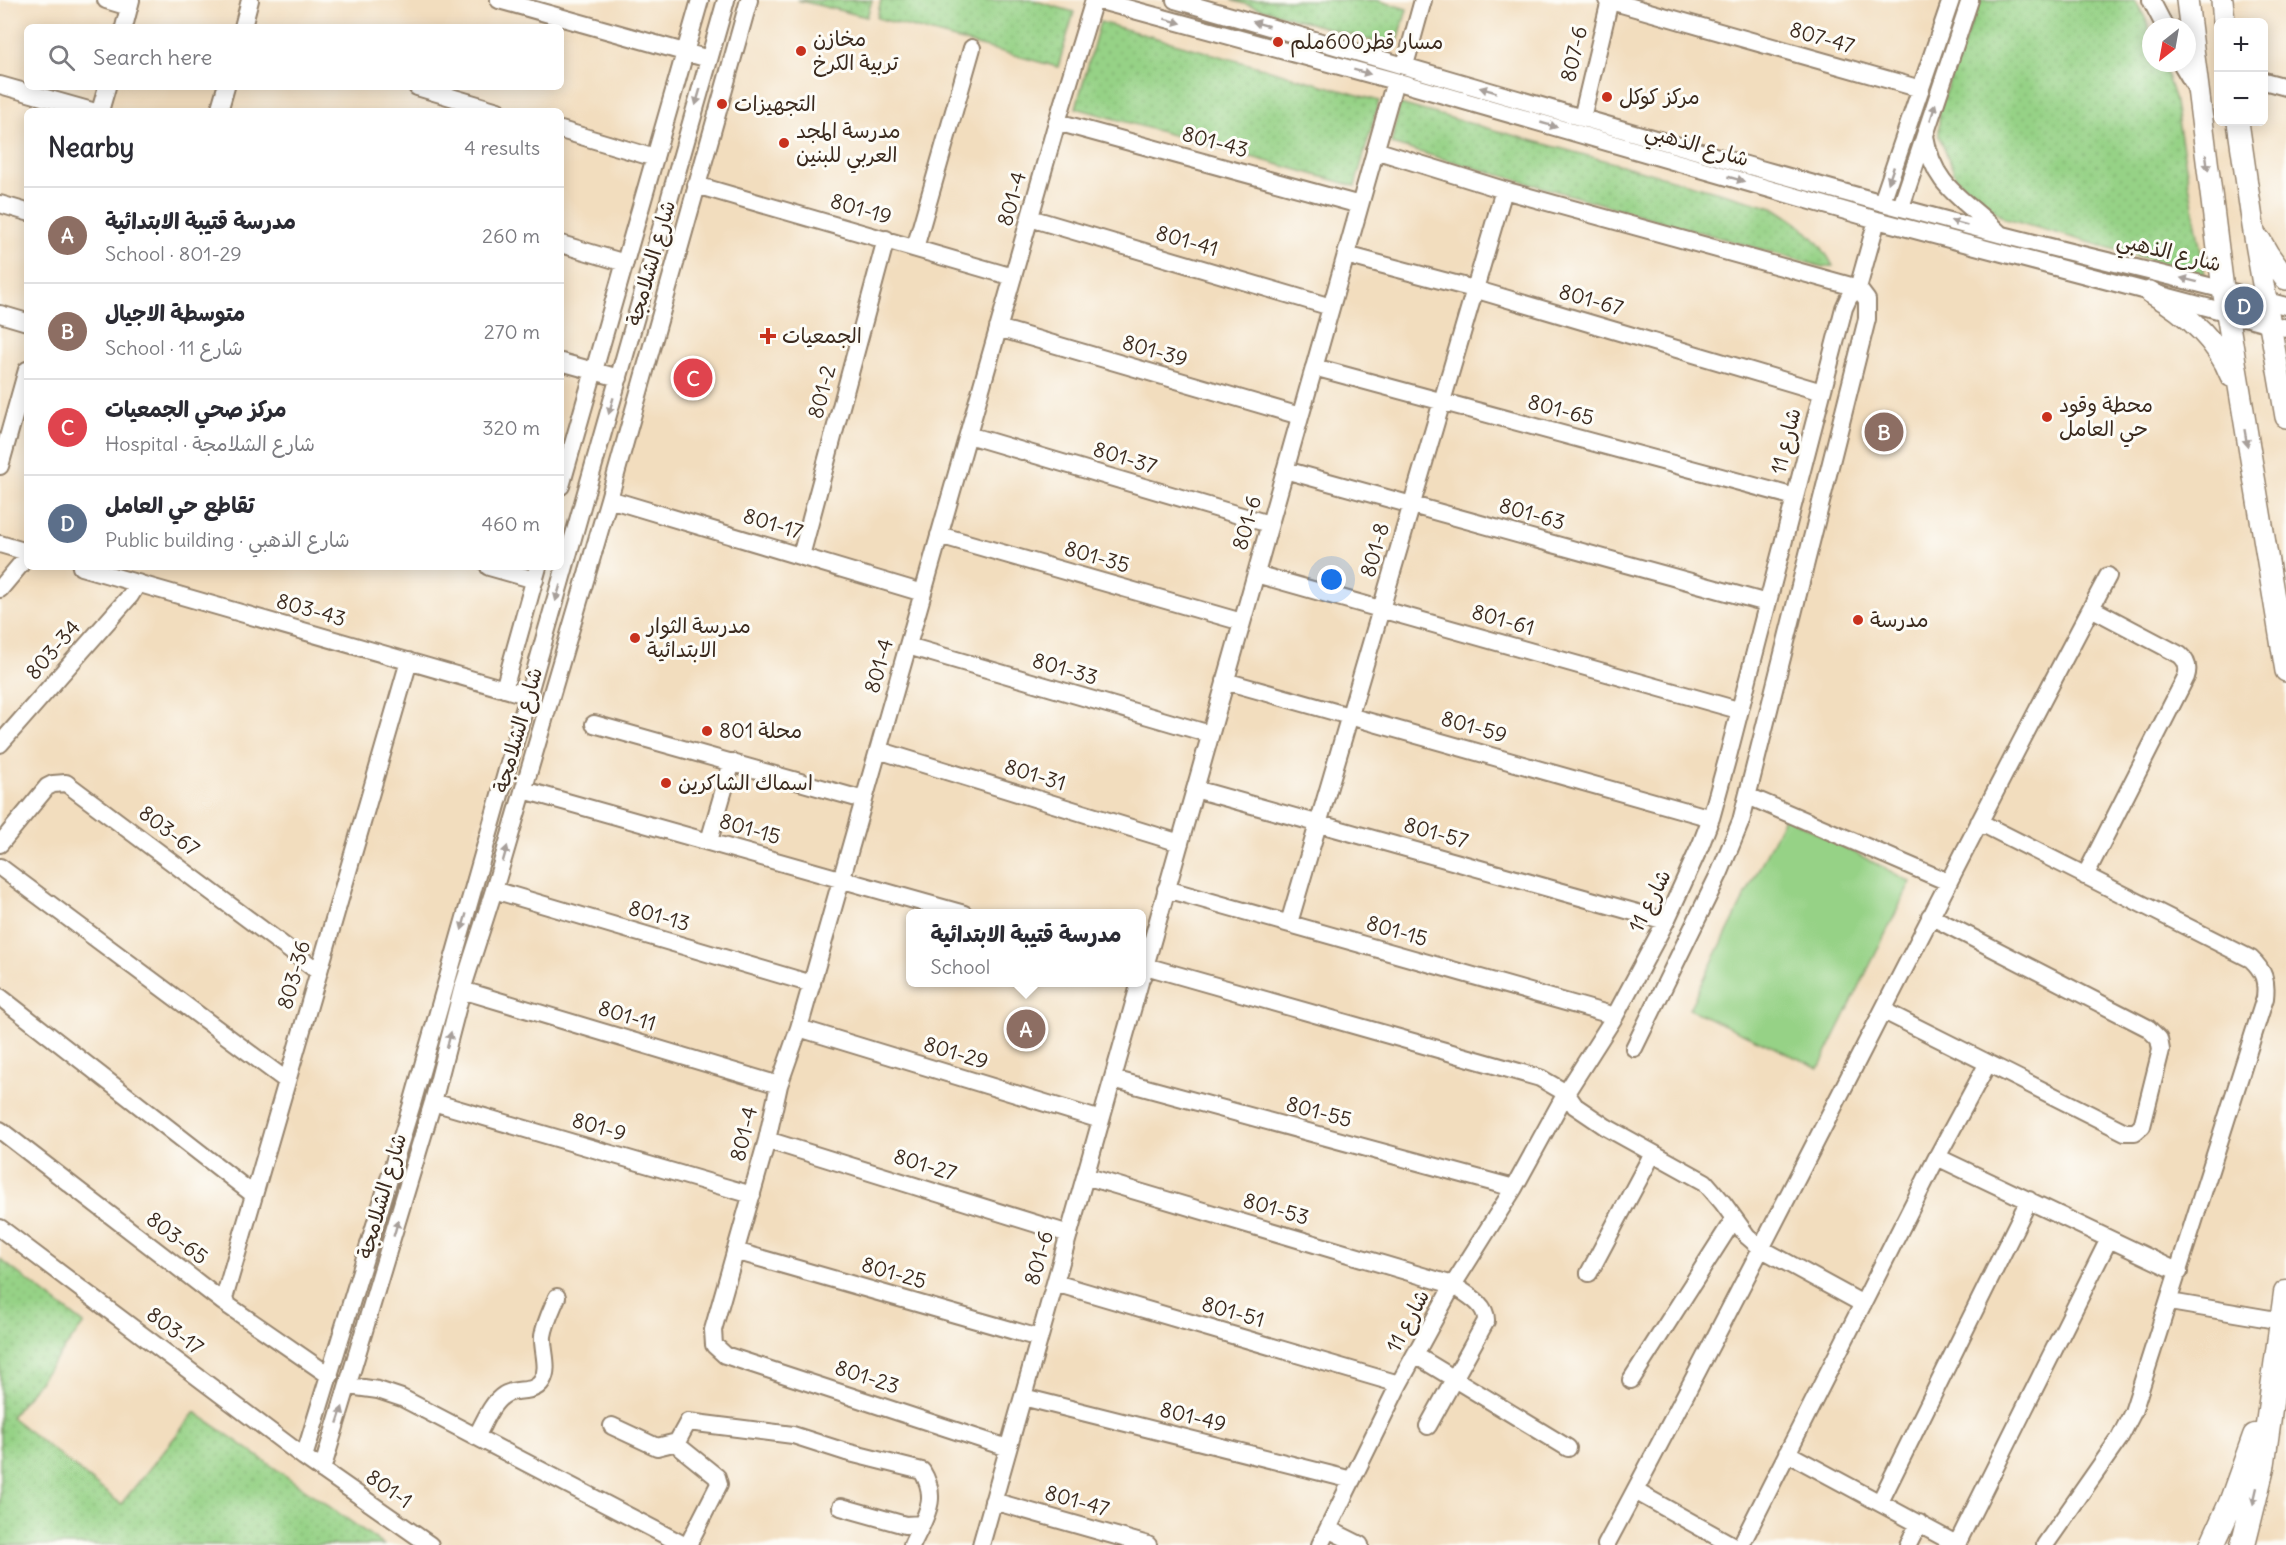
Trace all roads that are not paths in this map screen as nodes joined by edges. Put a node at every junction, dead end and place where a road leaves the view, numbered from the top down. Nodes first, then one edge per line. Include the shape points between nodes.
1 (106, 0) edge
2 (250, 0) edge
3 (499, 0) edge
4 (700, 0) edge
5 (726, 0) edge
6 (749, 0) edge
7 (1096, 0) edge
8 (1174, 0) edge
9 (1422, 0) edge
10 (1609, 0) edge
11 (1950, 0) edge
12 (1970, 0) edge
13 (2151, 0) edge
14 (2187, 0) edge
15 (2222, 0) edge
16 (130, 3) edge
17 (2160, 18) edge
18 (2224, 18) edge
19 (125, 24) edge
20 (244, 24) edge
21 (972, 48) dead end
22 (685, 51) junction
23 (709, 59) junction
24 (1405, 65) junction
25 (2186, 72) edge
26 (1395, 81) junction
27 (2268, 82) edge
28 (0, 85) edge
29 (2286, 87) edge
30 (1921, 89) junction
31 (106, 90) edge
32 (225, 90) edge
33 (427, 90) edge
34 (2199, 93) junction
35 (81, 108) edge
36 (101, 108) edge
37 (220, 108) edge
38 (488, 108) edge
39 (1582, 118) junction
40 (1057, 122) junction
41 (2239, 126) edge
42 (564, 131) edge
43 (1925, 136) junction
44 (1375, 150) junction
45 (655, 158) junction
46 (696, 185) junction
47 (1504, 190) junction
48 (1882, 202) junction
49 (0, 204) edge
50 (1360, 205) junction
51 (1901, 207) junction
52 (24, 211) edge
53 (1030, 218) junction
54 (1877, 220) junction
55 (2253, 226) junction
56 (2000, 235) junction
57 (886, 239) junction
58 (564, 245) edge
59 (915, 248) junction
60 (1346, 255) junction
61 (625, 262) junction
62 (1013, 277) junction
63 (2286, 279) edge
64 (1858, 288) junction
65 (1474, 289) junction
66 (2223, 289) junction
67 (2150, 292) junction
68 (2276, 304) edge
69 (1331, 307) junction
70 (2226, 312) junction
71 (0, 314) edge
72 (24, 321) edge
73 (2278, 326) edge
74 (998, 328) junction
75 (564, 363) edge
76 (1314, 367) junction
77 (594, 371) junction
78 (24, 378) edge
79 (619, 378) junction
80 (1822, 392) junction
81 (2239, 394) junction
82 (1442, 401) junction
83 (1300, 416) junction
84 (2286, 417) edge
85 (5, 430) edge
86 (968, 435) junction
87 (0, 466) edge
88 (1285, 470) junction
89 (564, 472) edge
90 (1795, 497) junction
91 (609, 499) junction
92 (1412, 503) junction
93 (1269, 524) junction
94 (939, 535) junction
95 (0, 544) edge
96 (24, 551) edge
97 (801, 556) junction
98 (24, 558) edge
99 (94, 570) edge
100 (512, 570) edge
101 (536, 573) edge
102 (1256, 574) junction
103 (2108, 576) dead end
104 (138, 583) junction
105 (0, 589) edge
106 (923, 593) junction
107 (1767, 603) junction
108 (2091, 608) junction
109 (1381, 609) junction
110 (1242, 622) junction
111 (908, 646) junction
112 (410, 661) junction
113 (2286, 671) edge
114 (1225, 681) junction
115 (504, 689) junction
116 (529, 696) junction
117 (1738, 710) junction
118 (1350, 716) junction
119 (594, 724) dead end
120 (1210, 734) junction
121 (0, 744) edge
122 (878, 750) junction
123 (1727, 760) junction
124 (732, 762) junction
125 (1755, 767) junction
126 (1195, 789) junction
127 (524, 790) junction
128 (1748, 796) junction
129 (864, 800) junction
130 (1711, 818) junction
131 (1978, 822) junction
132 (1318, 824) junction
133 (709, 841) junction
134 (1180, 843) junction
135 (0, 844) edge
136 (0, 867) edge
137 (2085, 876) junction
138 (842, 878) junction
139 (1948, 882) junction
140 (1166, 889) junction
141 (494, 890) junction
142 (947, 909) edge
143 (1930, 916) junction
144 (1666, 921) junction
145 (1289, 923) junction
146 (1146, 956) edge
147 (1146, 970) edge
148 (319, 972) junction
149 (812, 984) junction
150 (1139, 987) edge
151 (462, 990) junction
152 (0, 998) edge
153 (1884, 1011) junction
154 (1615, 1016) junction
155 (799, 1028) junction
156 (1634, 1048) dead end
157 (1988, 1063) junction
158 (1113, 1079) junction
159 (287, 1081) junction
160 (779, 1085) junction
161 (1566, 1093) junction
162 (433, 1102) junction
163 (1101, 1120) junction
164 (0, 1130) edge
165 (767, 1140) junction
166 (1653, 1153) junction
167 (1938, 1157) junction
168 (1085, 1176) junction
169 (1514, 1188) junction
170 (254, 1194) junction
171 (752, 1195) junction
172 (2029, 1200) junction
173 (1734, 1219) junction
174 (0, 1228) edge
175 (1069, 1234) junction
176 (2109, 1239) junction
177 (1762, 1250) junction
178 (735, 1251) junction
179 (2179, 1272) junction
180 (1589, 1273) dead end
181 (1055, 1283) junction
182 (1453, 1285) junction
183 (2286, 1293) edge
184 (557, 1297) dead end
185 (223, 1302) junction
186 (2170, 1302) junction
187 (1863, 1304) junction
188 (2282, 1321) junction
189 (1040, 1338) junction
190 (714, 1345) joint
191 (1415, 1355) junction
192 (330, 1376) junction
193 (1454, 1379) junction
194 (1631, 1380) dead end
195 (1399, 1384) junction
196 (2273, 1385) junction
197 (349, 1386) junction
198 (1023, 1397) junction
199 (612, 1426) dead end
200 (1428, 1426) dead end
201 (476, 1437) junction
202 (677, 1442) junction
203 (1008, 1448) junction
204 (1568, 1448) dead end
205 (1787, 1453) junction
206 (304, 1457) junction
207 (322, 1470) junction
208 (1352, 1480) junction
209 (1635, 1491) junction
210 (993, 1501) junction
211 (1880, 1502) junction
212 (841, 1508) dead end
213 (1919, 1523) junction
214 (922, 1524) junction
215 (1328, 1529) junction
216 (430, 1545) edge
217 (686, 1545) edge
218 (912, 1545) edge
219 (981, 1545) edge
220 (1148, 1545) edge
221 (1320, 1545) edge
222 (1360, 1545) edge
223 (1606, 1545) edge
224 (1732, 1545) edge
225 (1741, 1545) edge
226 (1908, 1545) edge
227 (1957, 1545) edge
228 (2045, 1545) edge
229 (2212, 1545) edge
230 (2243, 1545) edge

1 - 16 street
2 - 20 street
3 - 22 street
4 - 22 street
5 - 23 street, شارع الشلامجة
6 - 46 street, شارع الشلامجة
7 -> 26 street, شارع الذهبي
7 - 40 street, 801-4
24 -> 8 street, شارع الذهبي
9 - 24 street
10 - 30 street, 807-47
10 - 39 street, 807-6
11 - 30 street
43 -> 12 street
13 - 17 street
14 - 34 main road
15 - 18 main road
16 - 19 street
21 - 59 street
22 - 23 street
22 - 45 street
23 -> 79 street, شارع الشلامجة
39 -> 24 street, شارع الذهبي
25 - 34 street
26 - 44 street, 801-6
26 -> 54 street, شارع الذهبي
27 - 29 street
28 - 35 street
30 -> 48 street
31 - 36 street
32 - 37 street
33 - 38 street
34 -> 66 main road
39 - 48 street, شارع الذهبي
40 - 50 street, 801-43
40 - 53 street, 801-4
41 - 55 main road
42 - 45 street
43 - 51 street
43 - 56 street via 1928,153 1945,184
44 - 47 street
44 - 50 street, 801-6
45 - 61 street
46 - 57 street, 801-19
46 - 91 street, شارع الشلامجة
47 - 64 street
47 - 65 street, 801-8
48 - 51 street, شارع الذهبي
49 - 52 street
50 - 60 street, 801-6
56 -> 51 street, شارع الذهبي
53 - 62 street, 801-4
53 - 69 street, 801-41
54 - 64 street, شارع 11
54 - 67 street, شارع الذهبي
55 - 63 main road
55 - 68 main road
66 -> 56 street, شارع الذهبي
57 - 59 street, 801-19
57 - 97 street, 801-2
58 - 61 street
59 - 62 street, 801-19
60 - 65 street, 801-67
60 - 69 street, 801-6
61 - 77 street
62 - 74 street, 801-4
64 - 80 street, شارع 11 via 1844,308
64 - 125 street via 1867,300 1867,319
65 - 80 street, 801-67
65 - 82 street, 801-8
66 - 68 street, شارع الذهبي
66 - 70 main road
67 - 70 street, شارع الذهبي
67 - 81 main road via 2174,306 2202,331 2214,345
68 - 73 main road
69 - 76 street, 801-6
70 - 73 street, شارع الذهبي
70 - 81 main road
71 - 72 street
73 - 84 main road
74 - 83 street, 801-39
74 - 86 street, 801-4
75 - 77 street
76 - 82 street, 801-65
76 - 83 street, 801-6
77 - 79 street
77 - 89 street
78 - 85 street
79 -> 116 street, شارع الشلامجة
80 - 90 street, شارع 11
81 -> 113 main road
82 - 90 street, 801-65
82 - 92 street, 801-8
83 - 88 street, 801-6
85 - 87 street
86 - 93 street, 801-37
86 - 94 street, 801-4
88 - 92 street, 801-63
88 - 93 street, 801-6
90 - 107 street, شارع 11
91 - 97 street, 801-17
91 - 127 street, شارع الشلامجة
92 - 107 street, 801-63
92 - 109 street, 801-8
93 - 102 street, 801-6
94 - 106 street, 801-4
94 - 110 street, 801-35
95 - 96 street
97 - 106 street, 801-17
98 - 105 street
99 - 104 street, 803-43
100 - 101 street
101 - 115 street
102 - 109 street, 801-61
102 - 110 street, 801-6
103 - 108 street
104 - 112 street, 803-43
104 - 121 street, 803-34
106 - 111 street, 801-4
107 - 117 street, شارع 11
108 - 131 street
108 - 137 street via 2180,655 2187,669
109 - 117 street, 801-61
109 - 118 street, 801-8
110 - 114 street, 801-6
111 - 120 street, 801-33
111 - 122 street, 801-4
112 - 115 street, 803-43
112 - 148 street, 803-36
114 - 118 street, 801-59
114 - 120 street, 801-6
115 - 116 street, 803-43
116 -> 192 street, شارع الشلامجة
117 - 123 street, شارع 11
118 - 130 street, 801-59
118 - 132 street, 801-8
119 - 124 street
120 - 126 street, 801-6
122 - 129 street, 801-4
122 - 134 street, 801-31
123 - 125 street
123 - 130 street, شارع 11
124 - 129 street
124 - 133 street
125 - 128 street
126 - 132 street, 801-57
126 - 134 street, 801-6
127 - 133 street, 801-15
141 -> 127 street, شارع الشلامجة
128 - 139 street
128 - 156 street via 1720,872
129 - 138 street, 801-4
130 - 144 street, شارع 11
131 - 137 street
131 - 139 street
132 - 144 street, 801-57
132 - 145 street, 801-8
133 - 138 street, 801-15
134 - 140 street, 801-6
135 - 148 street, 803-67 via 47,788 66,783
136 - 159 street
137 - 179 street via 2251,958 2264,976 2265,998
138 - 142 street, 801-15
138 - 149 street, 801-4
139 - 143 street
140 - 145 street, 801-15
140 - 146 street, 801-6
141 - 149 street, 801-13
141 - 151 street, شارع الشلامجة
143 - 153 street
143 - 157 street via 2148,1028 2161,1044 2142,1126 2130,1133
144 - 154 street, شارع 11
145 - 154 street, 801-15
147 - 161 street via 1540,1078
148 - 159 street, 803-36
149 - 155 street, 801-4
150 - 158 street, 801-6
151 - 160 street, 801-11
162 -> 151 street, شارع الشلامجة
152 - 170 street
153 - 157 street
153 - 177 street
154 - 161 street, شارع 11
155 - 160 street, 801-4
155 - 163 street, 801-29
157 - 167 street
158 - 163 street, 801-6
158 - 169 street, 801-55
159 - 170 street, 803-36
160 - 165 street, 801-4
161 - 166 street via 1575,1106 1598,1122
161 - 169 street, شارع 11
162 - 171 street, 801-9
197 -> 162 street, شارع الشلامجة
163 - 168 street, 801-6
164 - 185 street, 803-65
165 - 171 street, 801-4
165 - 175 street, 801-27
166 - 173 street via 1705,1182
166 - 180 street
167 - 172 street
167 - 187 street
168 - 175 street, 801-6
168 - 182 street, 801-53
169 - 182 street, شارع 11
170 - 185 street, 803-36
171 - 178 street, 801-4
172 - 176 street
172 - 211 street
173 - 177 street
173 - 194 street
174 - 206 street, 803-17
175 - 181 street, 801-6
176 - 179 street
176 - 227 street
177 - 187 street
177 - 209 street
178 - 189 street, 801-25
178 - 190 street, 801-4 via 713,1330
179 - 186 street
181 - 189 street, 801-6
181 - 195 street, 801-51
182 - 191 street, شارع 11
182 - 193 street, 801-53 via 1486,1312 1486,1321
183 - 188 highway
184 - 201 street via 543,1335 545,1375 540,1384 534,1389 502,1395
185 - 192 street, 803-65
186 - 188 street
186 - 228 street via 2127,1426
187 - 205 street
188 - 196 highway
189 - 198 street, 801-6
190 - 203 street, 801-23 via 724,1355
191 - 193 street
191 - 195 street, شارع 11
192 - 206 street, شارع الشلامجة
193 - 200 street
193 - 204 street
195 - 208 street, شارع 11
196 - 229 highway
196 -> 230 highway via 2262,1468
197 - 201 street via 393,1394
207 -> 197 street, شارع الشلامجة
198 - 203 street, 801-6
198 - 208 street, 801-49
199 - 202 street via 657,1447
201 - 217 street
202 - 214 street via 688,1422 793,1435 922,1471 930,1484 931,1503
202 - 217 street via 717,1477 719,1484
203 - 210 street, 801-6
205 - 211 street
205 - 225 street
206 - 207 street, 803-17
207 - 216 street, 801-1
208 - 215 street, شارع 11
209 - 223 street
209 - 224 street
210 - 219 street, 801-6
210 - 220 street, 801-47
211 - 213 street
212 - 214 street via 905,1525
213 - 226 street
213 - 227 street
214 - 218 street
215 - 221 street, شارع 11
215 - 222 street

